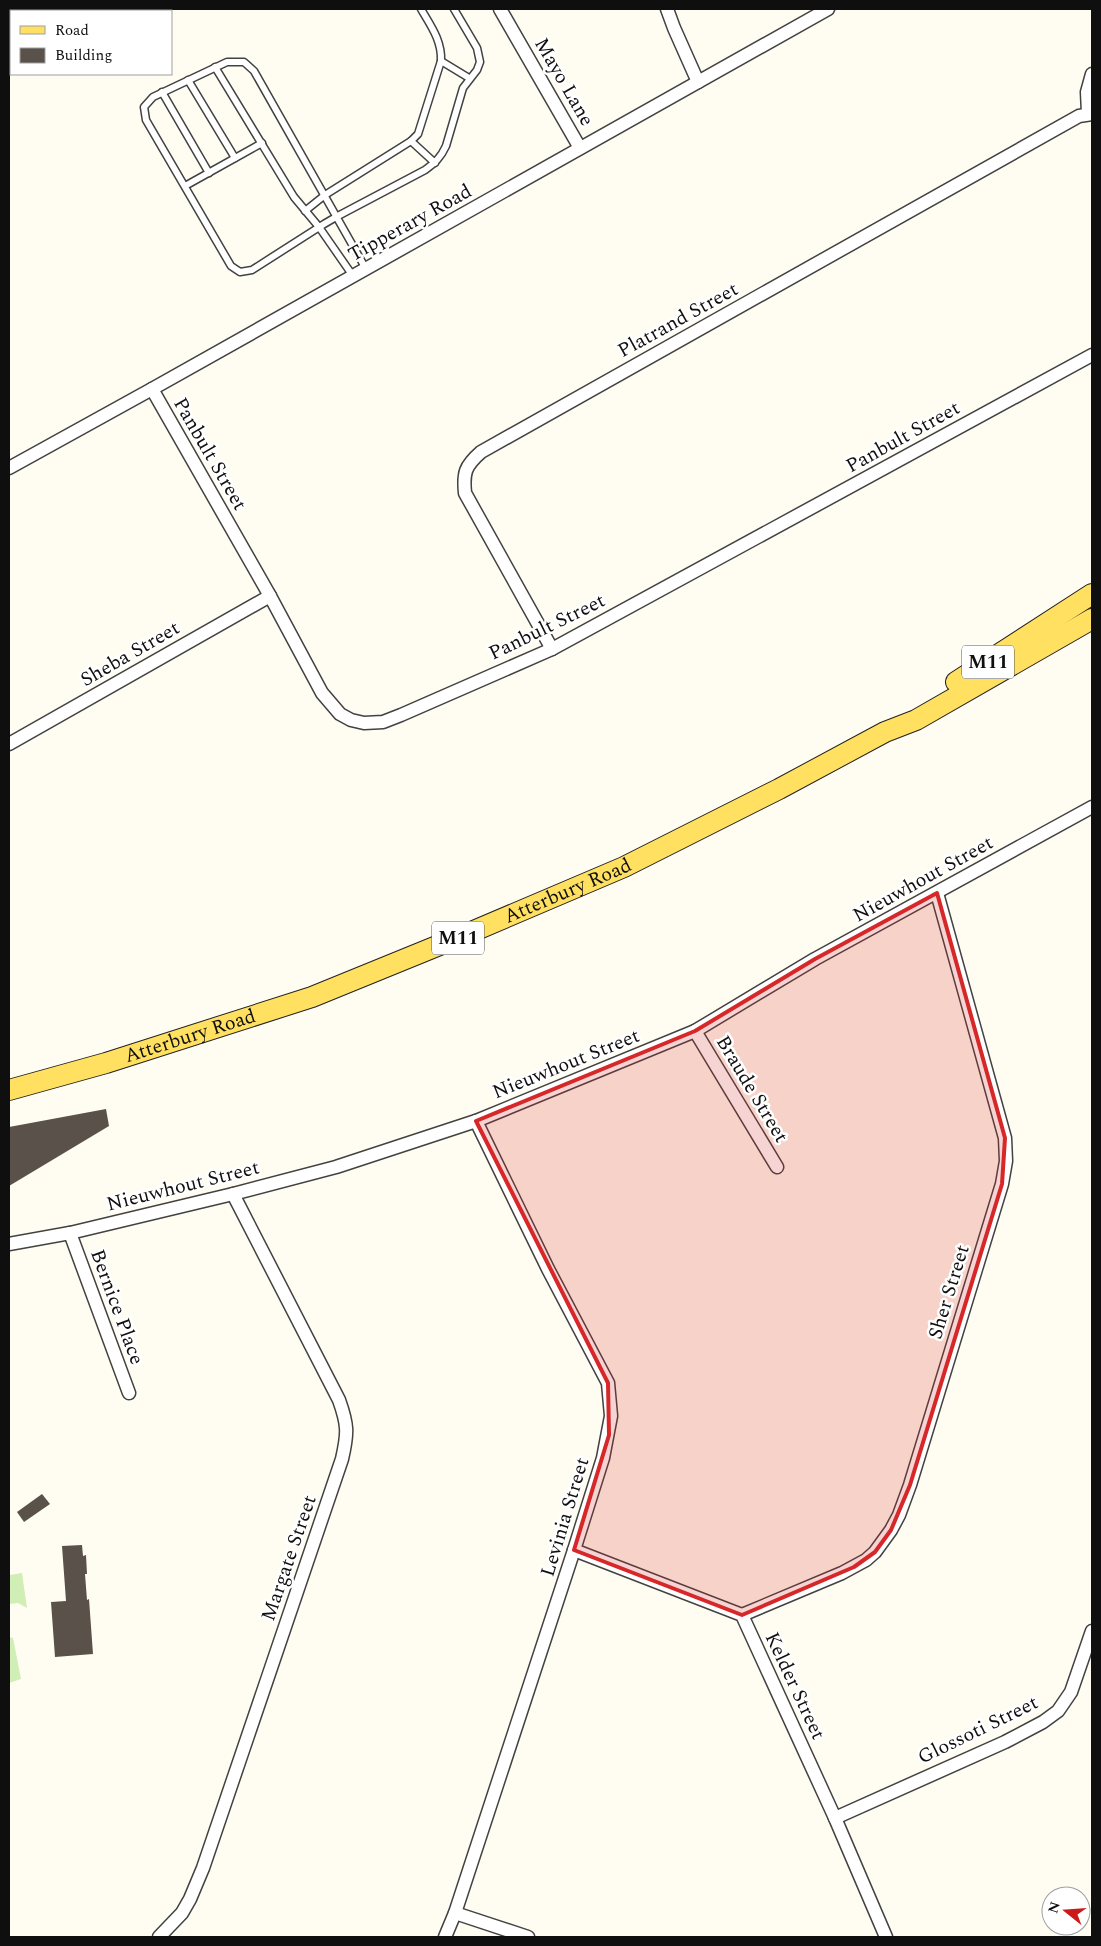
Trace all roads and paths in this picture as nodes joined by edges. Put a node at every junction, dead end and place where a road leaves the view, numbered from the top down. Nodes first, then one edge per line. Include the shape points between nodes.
1 (421, 9) edge
2 (454, 9) edge
3 (500, 9) edge
4 (667, 9) edge
5 (828, 9) edge
6 (441, 61) junction
7 (215, 67) junction
8 (1092, 74) edge
9 (469, 78) junction
10 (188, 80) junction
11 (698, 82) junction
12 (162, 92) junction
13 (1090, 114) edge
14 (412, 141) junction
15 (262, 143) junction
16 (580, 148) junction
17 (235, 158) junction
18 (435, 163) junction
19 (208, 173) junction
20 (185, 186) junction
21 (325, 195) junction
22 (306, 211) junction
23 (336, 217) junction
24 (319, 227) junction
25 (366, 269) junction
26 (354, 276) junction
27 (1092, 355) edge
28 (152, 390) junction
29 (10, 466) edge
30 (1092, 594) edge
31 (270, 596) junction
32 (1092, 619) edge
33 (552, 649) junction
34 (885, 732) junction
35 (9, 744) edge
36 (1092, 807) edge
37 (937, 893) junction
38 (695, 1031) junction
39 (9, 1090) edge
40 (476, 1121) junction
41 (777, 1167) dead end
42 (233, 1194) junction
43 (70, 1233) junction
44 (9, 1244) edge
45 (128, 1393) dead end
46 (574, 1550) junction
47 (742, 1615) junction
48 (1092, 1631) edge
49 (835, 1818) junction
50 (455, 1912) junction
51 (159, 1937) edge
52 (445, 1937) edge
53 (528, 1937) edge
54 (886, 1937) edge

1 - 6 lane via 438,38
2 - 9 lane via 480,58 479,66
3 - 16 street, Mayo Lane
4 - 11 street
5 - 11 street, Tipperary Road
6 - 9 lane
6 - 14 lane via 422,126
7 - 10 lane
7 - 15 lane
7 - 21 lane via 236,61 249,65
8 - 13 street via 1087,92
9 - 18 lane via 446,146
10 - 12 lane
10 - 17 lane
11 - 16 street, Tipperary Road
12 - 19 lane
12 - 20 lane via 147,102 144,108 146,120
13 - 33 street, Platrand Street via 1070,121 473,459 466,469 465,493
14 - 18 lane
14 - 21 lane
15 - 17 lane
15 - 22 lane
16 - 25 street, Tipperary Road
17 - 19 lane
18 - 23 lane
19 - 20 lane
20 - 24 lane via 231,266 240,272 261,265
21 - 22 lane
21 - 23 lane
22 - 24 lane
23 - 24 lane
23 - 25 lane
24 - 26 lane
25 - 26 street, Tipperary Road
26 - 28 street, Tipperary Road
27 - 33 street, Panbult Street
28 - 29 street, Tipperary Road
28 - 31 street, Panbult Street
30 - 34 main road, Atterbury Road / M11 via 912,710
31 - 33 street, Panbult Street via 322,693 340,714 364,724 383,722 401,715
31 - 35 street, Sheba Street
32 - 34 main road, Atterbury Road / M11 via 916,720
34 - 39 main road, Atterbury Road / M11 via 624,867 469,933 312,996 106,1063
36 - 37 street, Nieuwhout Street
37 - 38 street, Nieuwhout Street via 815,959
37 - 47 street, Sher Street via 1005,1138 1002,1184 910,1485 891,1530 876,1552 854,1567
38 - 40 street, Nieuwhout Street
38 - 41 street, Braude Street
40 - 42 street, Nieuwhout Street via 336,1167
40 - 46 street, Levinia Street via 608,1383 609,1435
42 - 43 street, Nieuwhout Street
42 - 51 street, Margate Street via 339,1400 347,1422 347,1438 203,1868 182,1913
43 - 44 street, Nieuwhout Street
43 - 45 street, Bernice Place
46 - 47 street, Kelder Street
46 - 50 street, Levinia Street
47 - 49 street, Kelder Street
48 - 49 street, Glossoti Street via 1071,1692 1058,1711 1043,1722
49 - 54 street, Kelder Street
50 - 52 street, Levinia Street
50 - 53 street

